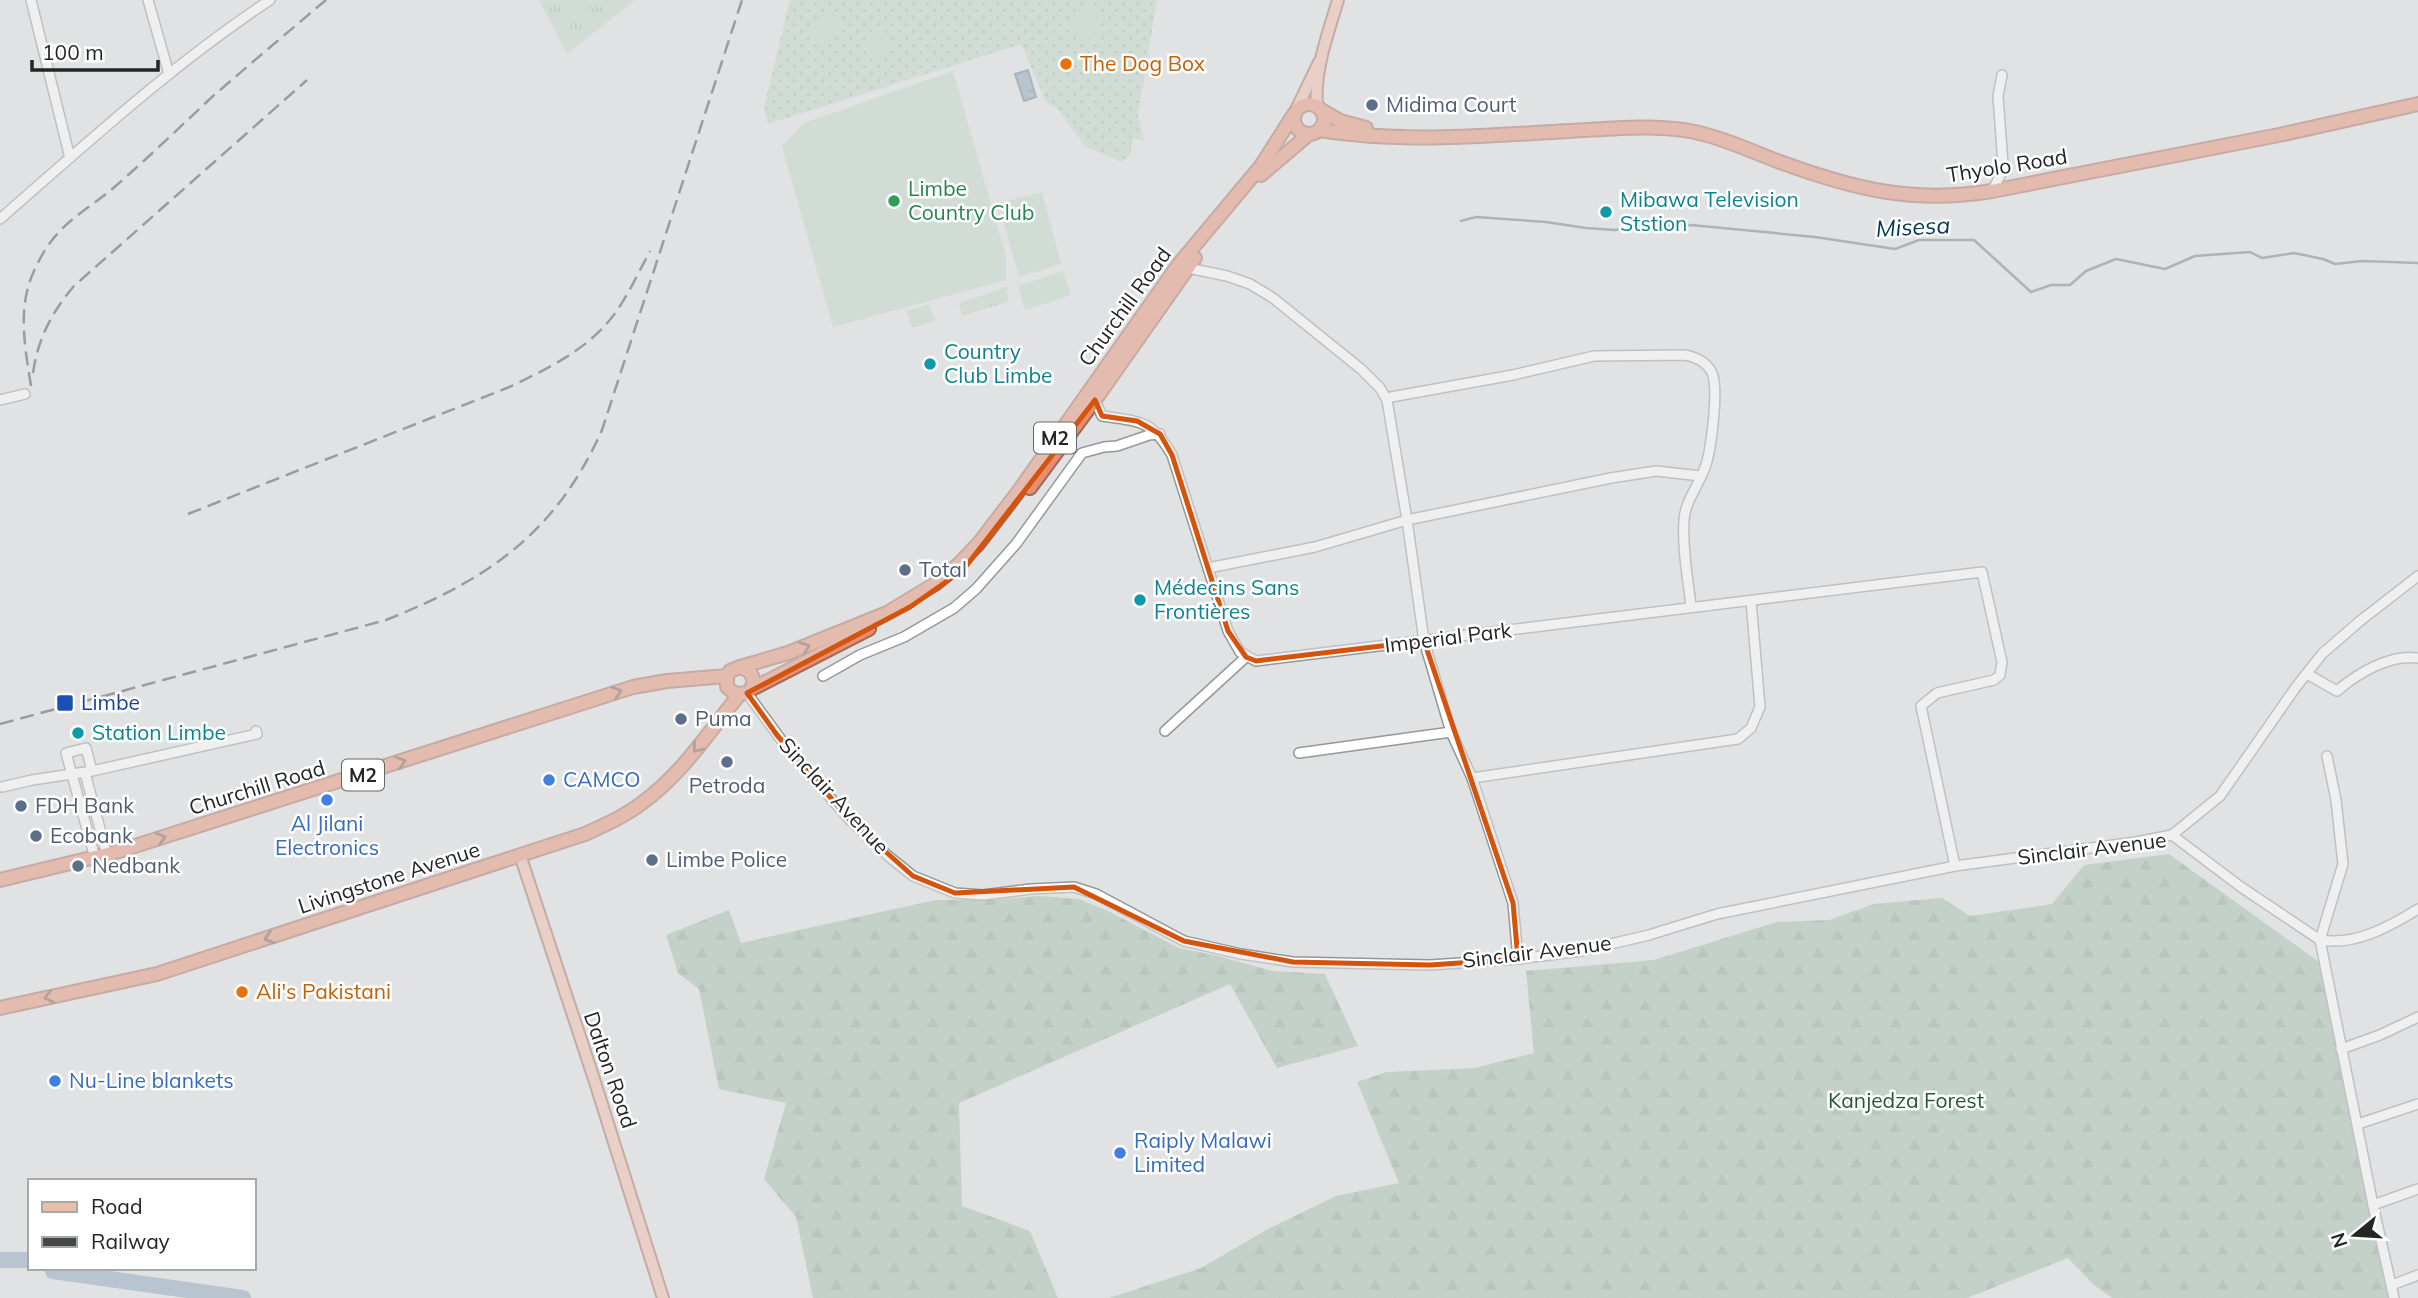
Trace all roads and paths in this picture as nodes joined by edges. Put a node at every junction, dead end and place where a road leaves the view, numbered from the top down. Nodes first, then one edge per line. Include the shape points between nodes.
1 (30, 0) edge
2 (148, 0) edge
3 (1338, 0) edge
4 (267, 1) edge
5 (1322, 57) junction
6 (169, 75) junction
7 (2002, 75) dead end
8 (2418, 104) edge
9 (1319, 108) junction
10 (1295, 112) junction
11 (1314, 132) junction
12 (1396, 137) junction
13 (70, 158) junction
14 (1992, 191) junction
15 (0, 219) edge
16 (1182, 267) junction
17 (1090, 388) junction
18 (26, 394) dead end
19 (0, 400) edge
20 (1095, 400) junction
21 (1387, 400) junction
22 (1160, 434) junction
23 (1701, 477) junction
24 (1407, 520) junction
25 (1208, 568) junction
26 (2418, 576) edge
27 (1751, 601) junction
28 (1691, 607) junction
29 (1424, 641) junction
30 (1246, 657) junction
31 (2418, 658) edge
32 (740, 667) junction
33 (2307, 674) junction
34 (727, 676) junction
35 (823, 676) dead end
36 (746, 692) junction
37 (256, 731) dead end
38 (1165, 731) dead end
39 (1451, 732) junction
40 (1299, 753) dead end
41 (2327, 756) dead end
42 (88, 772) junction
43 (71, 775) junction
44 (1472, 778) junction
45 (2, 787) dead end
46 (95, 810) junction
47 (82, 813) junction
48 (2172, 835) junction
49 (520, 855) junction
50 (101, 856) junction
51 (1955, 866) junction
52 (0, 880) edge
53 (2418, 909) edge
54 (2320, 940) junction
55 (1518, 959) junction
56 (0, 1008) edge
57 (2418, 1017) edge
58 (2341, 1049) junction
59 (2418, 1104) edge
60 (2358, 1124) junction
61 (2418, 1189) edge
62 (2372, 1205) junction
63 (2418, 1275) edge
64 (2392, 1285) junction
65 (663, 1298) edge
66 (2394, 1298) edge

1 - 13 street
2 - 6 street
3 - 5 main road
4 - 6 street
5 - 9 main road via 1316,89
5 - 10 main road
6 - 13 street
7 - 14 street via 1998,96 2003,165
8 - 14 highway, Thyolo Road
9 - 10 highway via 1304,104
9 - 11 highway via 1324,118
9 - 12 highway, Thyolo Road via 1340,121
10 - 11 highway via 1294,125 1303,133
10 - 16 highway, Churchill Road / M2 via 1261,166
11 - 12 highway, Thyolo Road
11 - 16 highway, Churchill Road / M2 via 1265,171
12 - 14 highway, Thyolo Road via 1688,131 1840,183 1890,194 1947,197
13 - 15 street
16 - 17 highway, Churchill Road / M2
16 - 20 highway, Churchill Road / M2
16 - 21 street via 1227,276 1273,298 1361,369
17 - 20 street
32 -> 17 highway, Churchill Road / M2 via 838,635 887,613 958,565 1018,492
18 - 19 street
20 - 22 street via 1102,416 1137,421
20 - 36 highway, Churchill Road / M2 via 963,570 910,607
21 - 23 street via 1594,356 1686,355 1706,365 1713,378 1710,449
21 - 24 street
22 - 25 street via 1172,455
22 - 35 street via 1082,453 1016,544 954,608
23 - 24 street via 1656,471
23 - 28 street via 1684,517
24 - 25 street via 1315,547
24 - 29 street
25 - 30 street via 1228,631
26 - 33 street via 2330,646
27 - 28 street, Imperial Park
27 - 44 street via 1760,706 1751,728 1738,739
27 - 51 street, Imperial Park via 1982,572 2002,662 2000,675 1937,693 1921,706
28 - 29 street, Imperial Park
29 - 30 street, Imperial Park via 1256,661
29 - 39 street
30 - 38 street
31 - 33 street via 2385,662 2337,691
32 - 34 highway, Churchill Road
32 - 36 highway via 752,675 754,684
33 - 48 street via 2225,789
34 - 36 highway via 730,691
50 -> 34 highway, Churchill Road / M2 via 633,687
36 -> 49 highway, Livingstone Avenue / M2 via 667,783 642,804 585,834
36 - 55 street, Sinclair Avenue via 790,752 849,819 913,876 955,892 983,895 1074,887 1184,941 1293,962 1430,965
37 - 42 street
39 - 40 street
39 - 44 street
41 - 54 street via 2343,864
42 - 43 street
42 - 43 street via 86,748 66,753
42 - 46 street
43 - 45 street
43 - 47 street
44 - 55 street via 1513,903
46 - 47 street
46 - 50 street
47 - 50 street
48 - 51 street, Sinclair Avenue
48 - 54 street, Sinclair Avenue
49 -> 56 highway, Livingstone Avenue / M2 via 157,974
49 - 65 main road, Dalton Road
50 - 52 highway, Churchill Road / M2
51 - 55 street, Sinclair Avenue via 1717,914 1581,951
53 - 54 street via 2358,938
54 - 58 street
57 - 58 street
58 - 60 street
59 - 60 street
60 - 62 street
61 - 62 street
62 - 64 street
63 - 64 street
64 - 66 street

